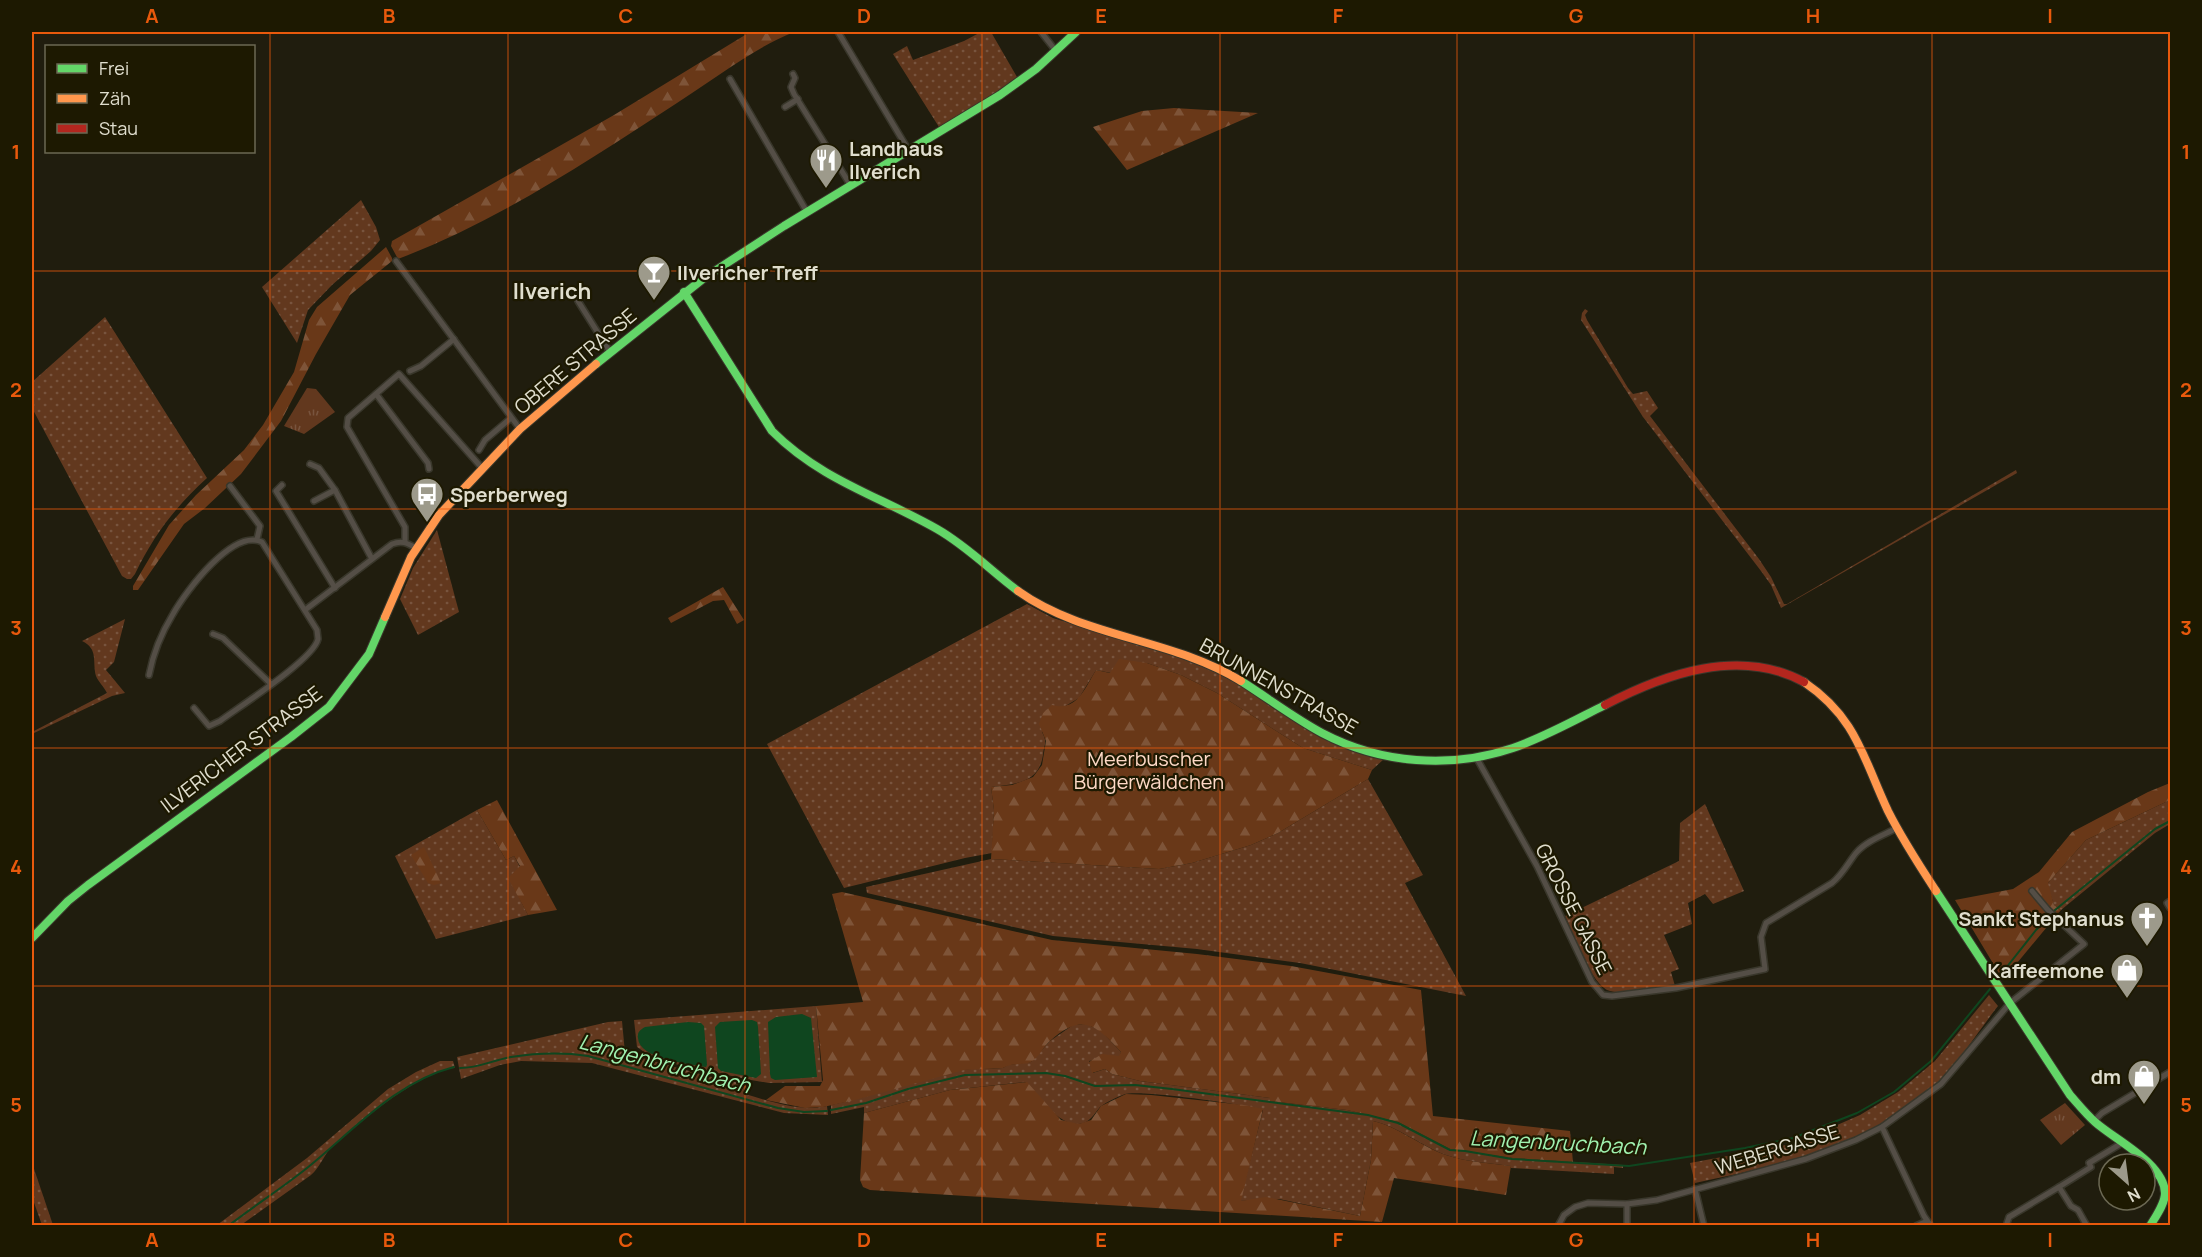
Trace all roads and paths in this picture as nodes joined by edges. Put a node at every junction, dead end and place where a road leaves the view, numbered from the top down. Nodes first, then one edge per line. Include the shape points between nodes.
1 (838, 32) edge
2 (1041, 32) edge
3 (1076, 32) edge
4 (1056, 51) junction
5 (793, 74) dead end
6 (730, 79) dead end
7 (798, 99) junction
8 (785, 107) dead end
9 (909, 151) junction
10 (851, 186) junction
11 (807, 212) junction
12 (396, 261) dead end
13 (684, 292) junction
14 (579, 301) dead end
15 (454, 339) junction
16 (610, 352) junction
17 (410, 371) dead end
18 (376, 394) junction
19 (511, 418) junction
20 (520, 429) junction
21 (479, 450) dead end
22 (310, 464) dead end
23 (482, 468) junction
24 (429, 469) dead end
25 (282, 485) dead end
26 (230, 486) dead end
27 (335, 490) junction
28 (314, 501) dead end
29 (439, 515) joint
30 (256, 539) junction
31 (405, 542) junction
32 (416, 548) junction
33 (372, 559) junction
34 (335, 588) junction
35 (305, 610) junction
36 (213, 634) dead end
37 (149, 675) dead end
38 (271, 684) junction
39 (194, 708) dead end
40 (1476, 757) junction
41 (1897, 828) junction
42 (2032, 891) dead end
43 (2170, 901) edge
44 (2170, 908) edge
45 (32, 938) edge
46 (2010, 1003) junction
47 (2170, 1072) edge
48 (2094, 1121) junction
49 (1882, 1127) junction
50 (2122, 1143) junction
51 (2059, 1187) junction
52 (1695, 1189) junction
53 (2168, 1189) edge
54 (1627, 1204) junction
55 (1929, 1223) edge
56 (1558, 1226) edge
57 (1627, 1226) edge
58 (1704, 1226) edge
59 (1916, 1226) edge
60 (2006, 1226) edge
61 (2087, 1226) edge
62 (2150, 1226) edge

1 - 9 street
2 - 4 street
3 - 4 street, OBERE STRASSE
4 - 9 street, OBERE STRASSE via 1000,95
5 - 7 street via 791,87
6 - 11 street
7 - 8 street
7 - 10 street
9 - 10 street, OBERE STRASSE
10 - 11 street, OBERE STRASSE
11 - 13 street, OBERE STRASSE
12 - 15 street
13 - 16 street, OBERE STRASSE
13 - 40 street, BRUNNENSTRASSE via 781,441 819,469 942,532 1048,609 1204,661 1237,677 1323,734 1369,752 1417,760
14 - 16 street
15 - 17 street
15 - 19 street
16 - 20 street, OBERE STRASSE
18 - 23 street via 399,374
18 - 24 street
18 - 31 street via 348,418 347,427 405,527
19 - 20 street
19 - 21 street
20 - 23 street, OBERE STRASSE
22 - 27 street via 319,468
23 - 29 street, OBERE STRASSE
25 - 34 street via 276,491
26 - 30 street via 260,526
27 - 28 street
27 - 33 street
29 - 32 street, ILVERICHER STRASSE
30 - 35 street via 267,548
30 - 37 street via 242,541 225,553 191,587 172,614
31 - 32 street
31 - 33 street via 392,544
32 - 45 street, ILVERICHER STRASSE via 369,654 328,707 88,885
33 - 34 street
34 - 35 street
35 - 38 street via 318,639 306,656
36 - 38 street via 223,638
38 - 39 street via 209,726
40 - 41 street, BRUNNENSTRASSE via 1537,739 1681,672 1723,665 1768,669 1804,682 1838,710 1858,738
40 - 41 street, GROSSE GASSE via 1602,995 1676,988 1766,969 1761,937 1766,923 1832,883 1857,852
41 - 46 street, BRUNNENSTRASSE
42 - 46 street, WEBERGASSE via 2084,944
43 - 44 street
46 - 48 street, BRUNNENSTRASSE via 2070,1095
46 - 49 street, WEBERGASSE via 1941,1084
47 - 48 street
48 - 50 street, BRUNNENSTRASSE
49 - 52 street, WEBERGASSE via 1806,1159
49 - 55 street
50 - 51 street
50 - 53 street, BRUNNENSTRASSE via 2151,1166
51 - 60 street via 2009,1217
51 - 61 street
52 - 54 street, WEBERGASSE
52 - 58 street
53 - 62 street
54 - 56 street, WEBERGASSE via 1588,1203 1575,1207
54 - 57 street
55 - 59 street

